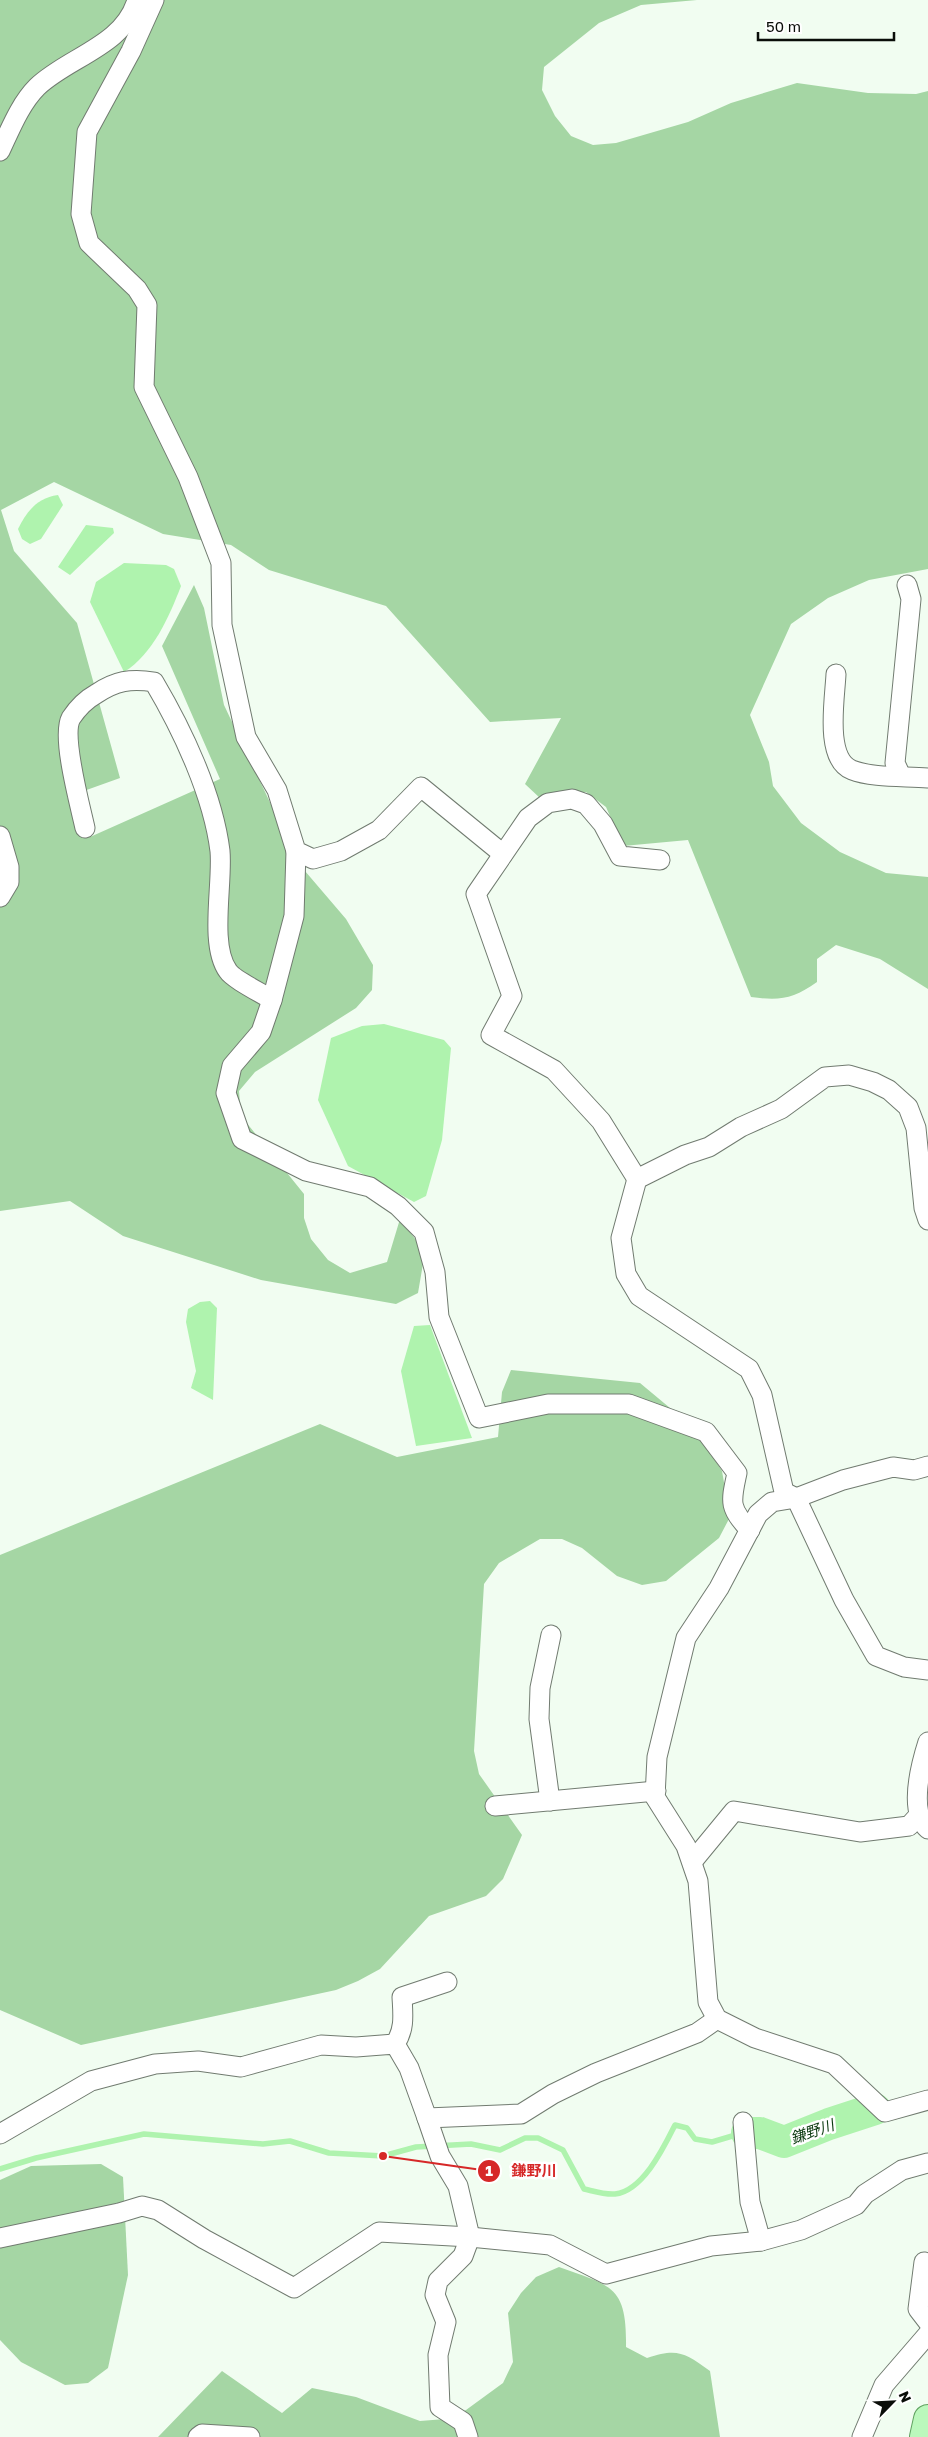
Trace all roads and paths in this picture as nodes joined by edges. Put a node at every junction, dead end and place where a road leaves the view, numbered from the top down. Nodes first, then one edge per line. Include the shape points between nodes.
1 (137, 0) edge
2 (154, 0) edge
3 (0, 151) edge
4 (906, 585) dead end
5 (836, 674) dead end
6 (901, 776) junction
7 (928, 778) edge
8 (84, 828) dead end
9 (0, 836) edge
10 (296, 851) junction
11 (503, 854) junction
12 (660, 860) dead end
13 (0, 897) edge
14 (272, 1000) junction
15 (637, 1179) junction
16 (928, 1220) edge
17 (928, 1466) edge
18 (796, 1498) junction
19 (750, 1530) junction
20 (551, 1635) dead end
21 (928, 1670) edge
22 (928, 1742) edge
23 (656, 1791) junction
24 (550, 1801) junction
25 (495, 1806) dead end
26 (924, 1822) edge
27 (692, 1862) junction
28 (446, 1982) dead end
29 (717, 2018) junction
30 (395, 2044) junction
31 (928, 2100) edge
32 (427, 2118) junction
33 (743, 2122) dead end
34 (0, 2134) edge
35 (928, 2163) edge
36 (470, 2237) junction
37 (0, 2238) edge
38 (761, 2241) junction
39 (924, 2262) dead end
40 (928, 2322) edge
41 (928, 2334) edge
42 (928, 2419) edge
43 (198, 2437) edge
44 (250, 2437) edge
45 (468, 2437) edge
46 (862, 2437) edge
47 (924, 2437) edge

1 - 3 street via 123,27 36,88
2 - 10 street via 131,51 87,132 81,214 89,243 137,289 147,305 144,387 188,477 221,563 222,625 246,737 277,790
4 - 6 street via 911,599 894,764
5 - 6 street via 833,738 840,761 851,770
6 - 7 street
8 - 14 street via 68,746 71,719 88,699 112,683 154,682 172,712 209,805 220,852 218,949 228,972
9 - 13 street via 9,867 9,882
10 - 11 street via 312,859 341,851 379,830 421,787
10 - 14 street via 294,916
11 - 12 street via 528,818 548,803 572,799 586,804 603,824 620,856
11 - 15 street via 476,894 512,996 491,1035 554,1070 601,1121
14 - 19 street via 261,1032 232,1066 226,1093 242,1139 306,1171 370,1187 398,1206 424,1232 435,1272 439,1317 479,1418 548,1404 629,1404 706,1432 737,1473 731,1500 739,1519
15 - 16 street via 685,1154 709,1147 741,1127 781,1109 825,1077 849,1075 889,1090 908,1107 916,1128
15 - 18 street via 621,1238 626,1274 639,1296 749,1369 762,1395 784,1492
17 - 18 street via 914,1470 893,1467 843,1480
18 - 19 street via 772,1502 758,1514
18 - 21 street via 844,1600 876,1656 904,1667
19 - 23 street via 719,1588 686,1638 657,1757
20 - 24 street via 540,1688 539,1719
22 - 26 street via 918,1780
23 - 24 street
23 - 27 street via 655,1797 686,1846
24 - 25 street
26 - 27 street via 860,1832 734,1811
27 - 29 street via 698,1880 708,2002
28 - 30 street via 402,1997 403,2026
29 - 31 street via 755,2038 834,2064 884,2112
29 - 32 street via 697,2033 596,2073 520,2114
30 - 32 street via 410,2068
30 - 34 street via 356,2047 321,2044 241,2067 198,2061 155,2064 91,2081
32 - 36 street via 437,2149 458,2186
33 - 38 street via 750,2202
35 - 38 street via 902,2170 865,2194 856,2205 801,2230
36 - 37 street via 379,2232 294,2288 158,2210 142,2206
36 - 38 street via 550,2245 606,2274 711,2246
36 - 45 street via 463,2256 438,2281 435,2295 446,2322 438,2355 440,2407 464,2422
39 - 40 street via 918,2309
41 - 46 street via 884,2385
42 - 47 main road
43 - 44 street via 202,2434

